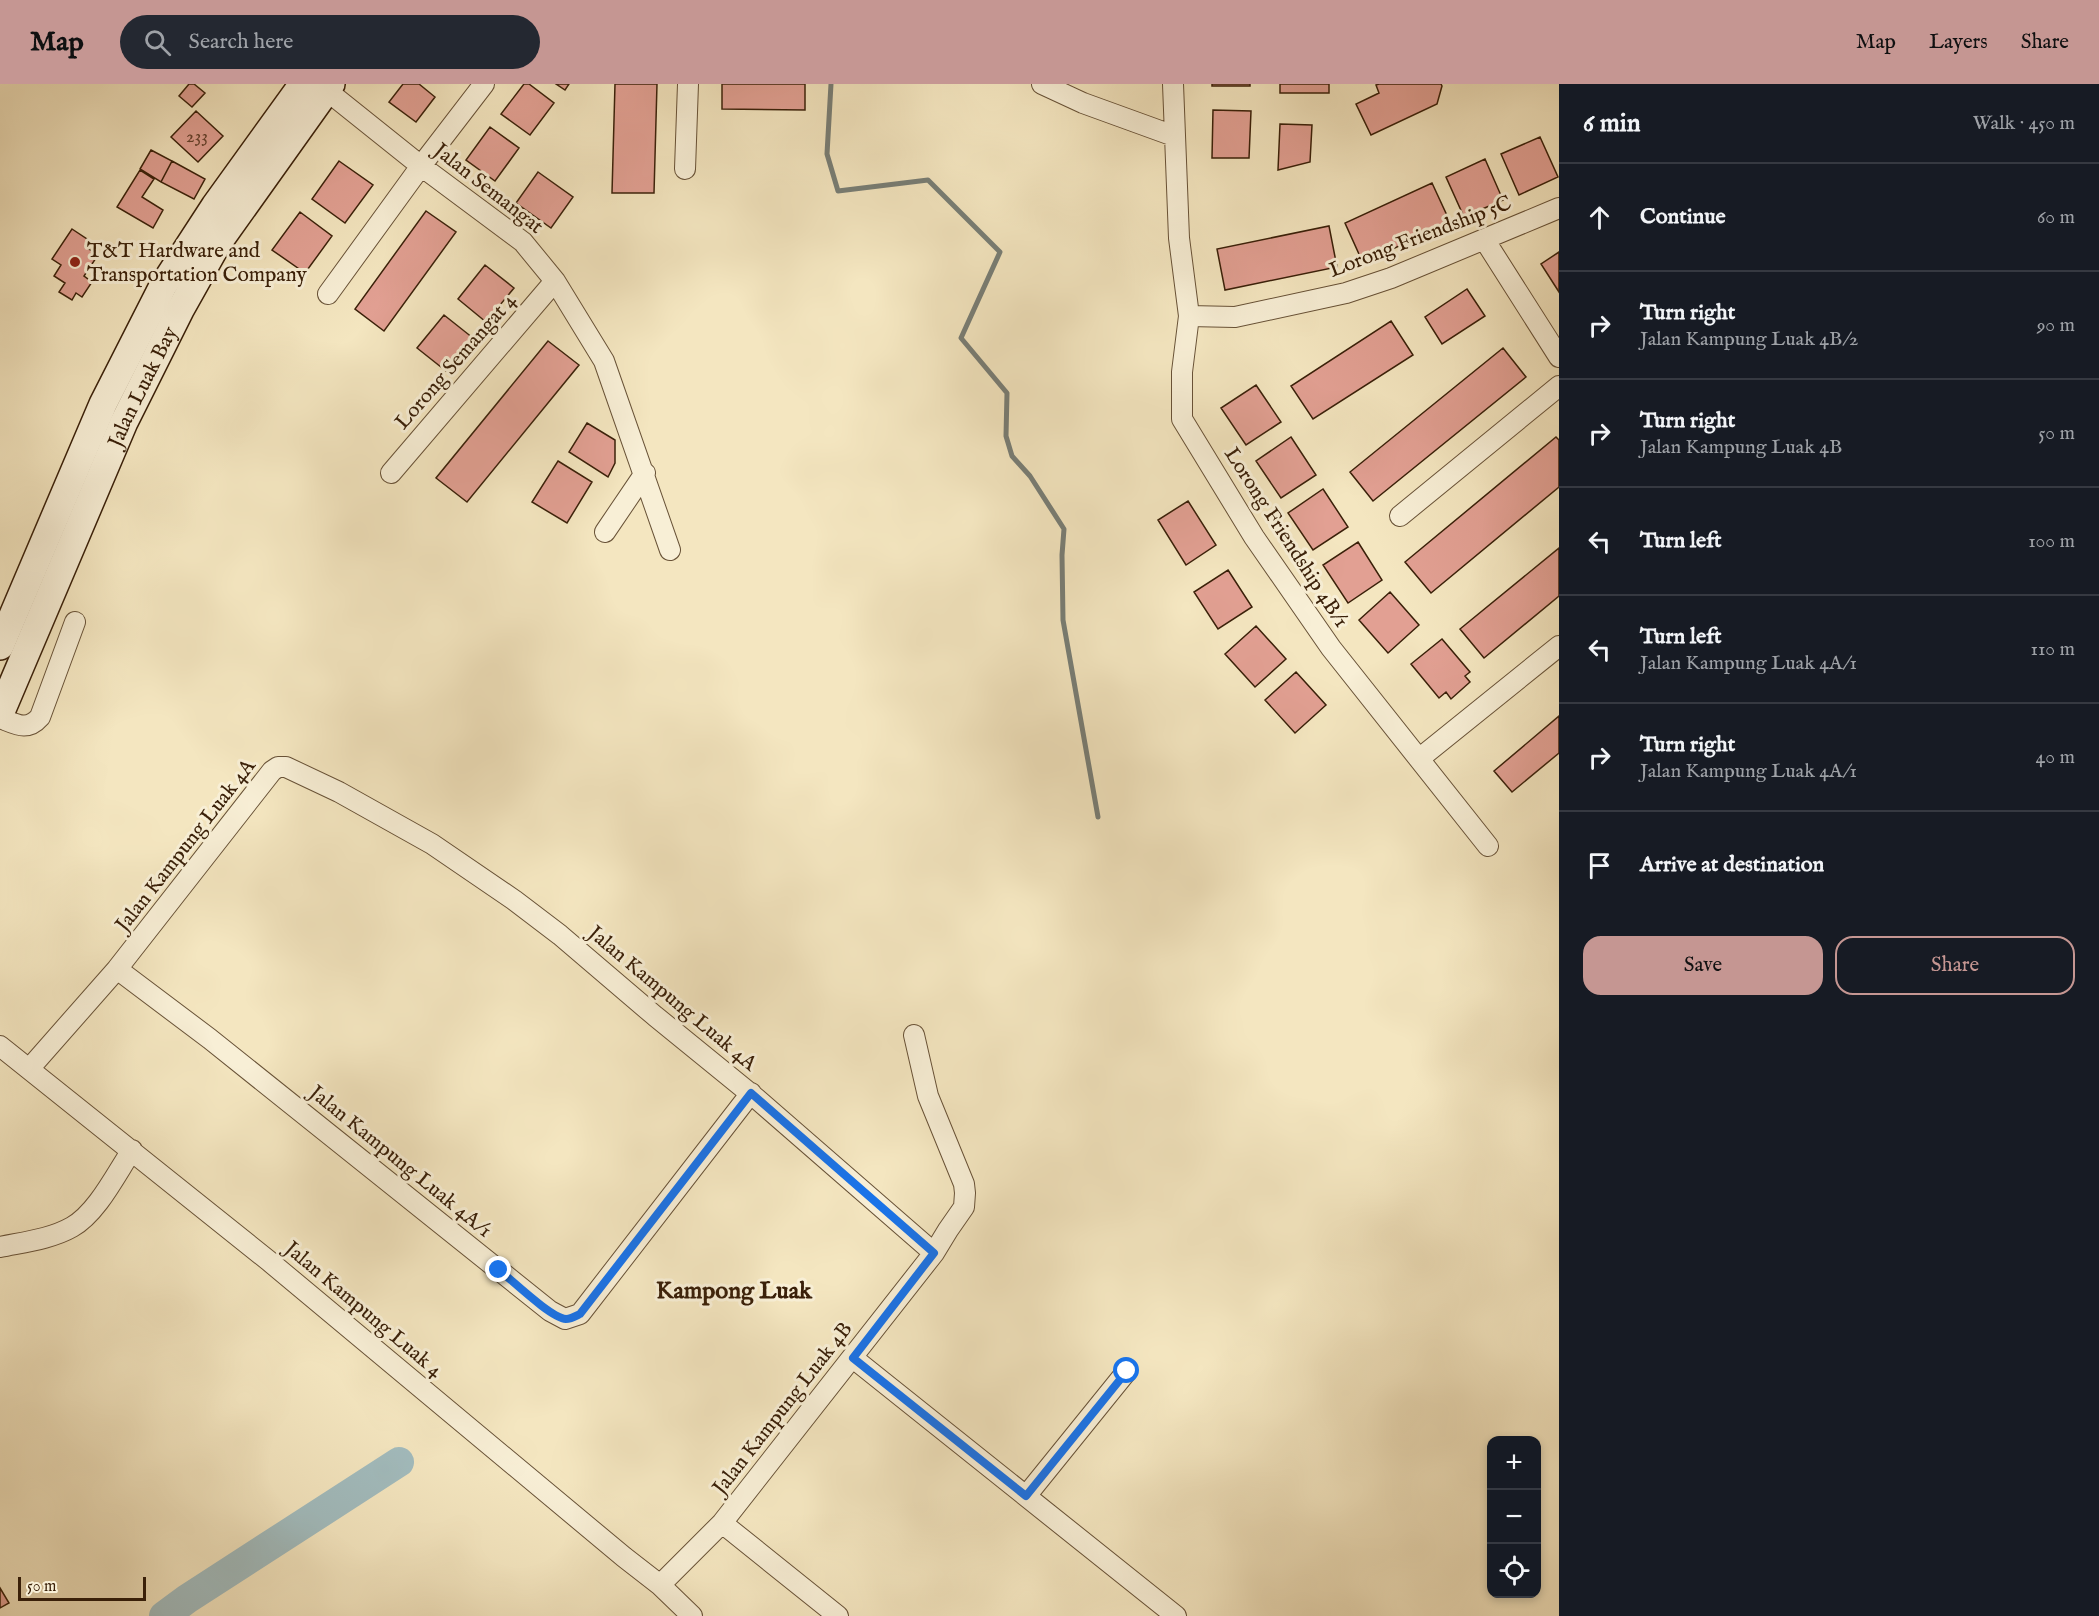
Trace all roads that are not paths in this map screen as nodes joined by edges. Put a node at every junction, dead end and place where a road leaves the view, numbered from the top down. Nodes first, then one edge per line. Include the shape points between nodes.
1 (484, 84) edge
2 (688, 84) edge
3 (1042, 84) edge
4 (1173, 84) edge
5 (320, 86) edge
6 (1174, 136) junction
7 (421, 165) junction
8 (685, 169) dead end
9 (1559, 208) edge
10 (1484, 239) junction
11 (555, 280) junction
12 (327, 294) dead end
13 (1189, 316) junction
14 (1559, 357) edge
15 (1559, 386) edge
16 (391, 473) dead end
17 (645, 473) junction
18 (1400, 516) dead end
19 (606, 532) dead end
20 (670, 550) dead end
21 (75, 622) dead end
22 (0, 646) edge
23 (1559, 646) edge
24 (0, 716) edge
25 (1420, 758) junction
26 (1488, 846) dead end
27 (117, 969) junction
28 (914, 1035) dead end
29 (0, 1046) edge
30 (29, 1069) junction
31 (759, 1100) junction
32 (132, 1150) junction
33 (0, 1247) edge
34 (934, 1253) junction
35 (853, 1358) junction
36 (1127, 1371) dead end
37 (1026, 1496) junction
38 (722, 1523) junction
39 (660, 1585) junction
40 (692, 1616) edge
41 (838, 1616) edge
42 (1176, 1616) edge

1 - 7 street
2 - 8 street
3 - 6 street
4 - 6 street
5 - 7 street, Jalan Semangat
5 - 22 street, Jalan Luak Bay via 215,206 163,286 103,404
5 - 24 street, Jalan Luak Bay via 217,244 180,310 124,422
6 - 13 street, Lorong Friendship 4B/1 via 1179,238
7 - 11 street, Jalan Semangat via 523,242
7 - 12 street
9 - 10 street, Lorong Friendship 5C
10 - 13 street, Lorong Friendship 5C via 1346,293 1235,316
10 - 14 street
11 - 16 street, Lorong Semangat 4
11 - 17 street, Jalan Semangat via 604,361
13 - 25 street, Lorong Friendship 4B/1 via 1182,372 1182,419 1254,537 1324,639
15 - 18 street
17 - 19 street
17 - 20 street, Jalan Semangat
21 - 24 street via 34,725 26,726
23 - 25 street
25 - 26 street, Lorong Friendship 4B/1
27 - 30 street, Jalan Kampung Luak 4A
27 - 31 street, Jalan Kampung Luak 4A via 272,771 286,767 432,844 514,900
27 - 31 street, Jalan Kampung Luak 4A/1 via 565,1319 580,1314
28 - 34 street, Jalan Kampung Luak 4B via 928,1096 965,1193 964,1207
29 - 30 street, Jalan Kampung Luak 4
30 - 32 street, Jalan Kampung Luak 4
31 - 34 street, Jalan Kampung Luak 4A
32 - 33 street via 89,1214 73,1226
32 - 39 street, Jalan Kampung Luak 4
34 - 35 street, Jalan Kampung Luak 4B
35 - 37 street
35 - 38 street, Jalan Kampung Luak 4B
36 - 37 street
37 - 42 street
38 - 39 street, Jalan Kampung Luak 4B
38 - 41 street
39 - 40 street, Jalan Kampung Luak 4

